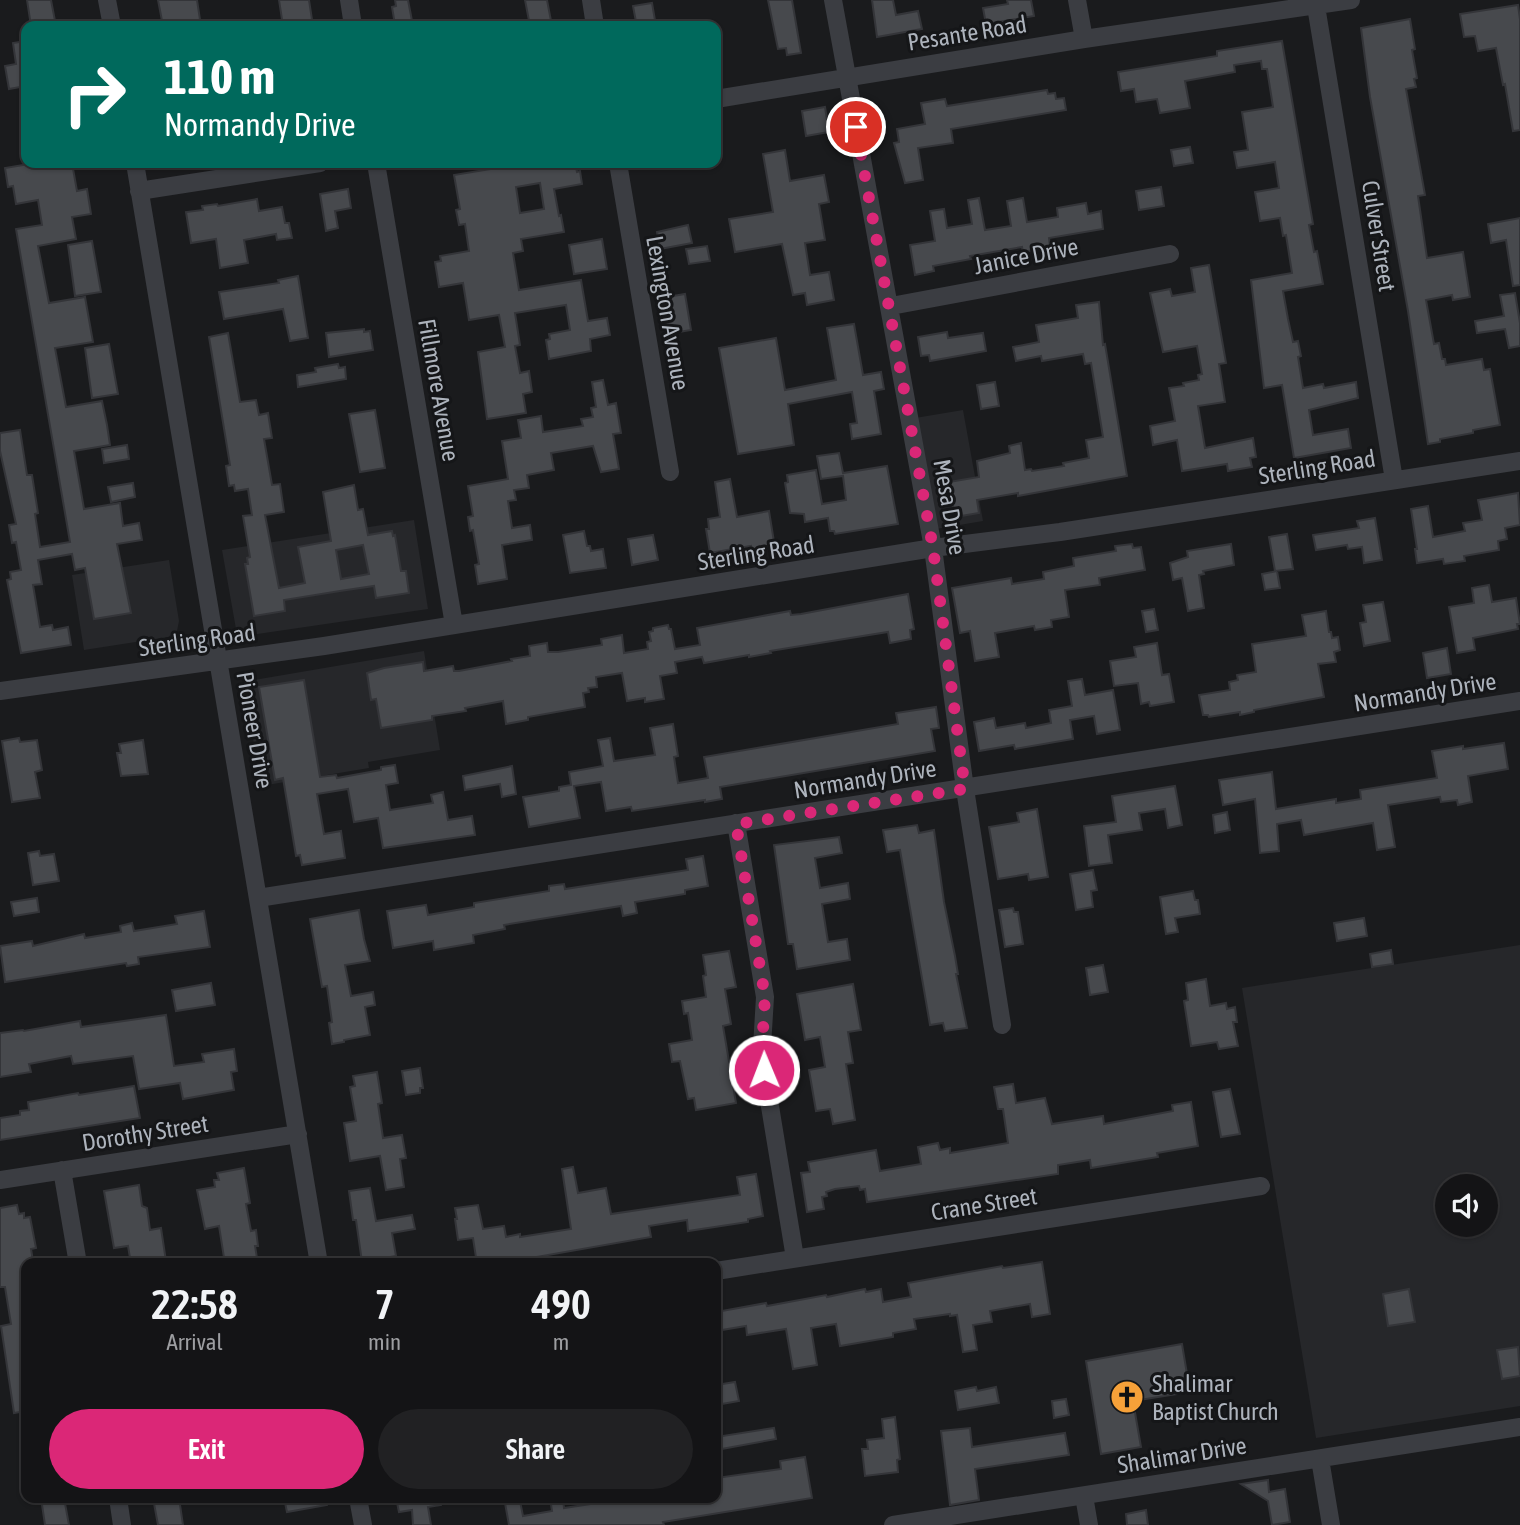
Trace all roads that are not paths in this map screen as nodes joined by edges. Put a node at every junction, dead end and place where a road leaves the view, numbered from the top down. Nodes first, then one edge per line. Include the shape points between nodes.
1 (107, 0) edge
2 (349, 0) edge
3 (591, 0) edge
4 (833, 0) edge
5 (1077, 0) edge
6 (1351, 0) edge
7 (1316, 2) edge
8 (111, 21) edge
9 (352, 21) edge
10 (594, 21) edge
11 (1084, 39) junction
12 (846, 76) junction
13 (721, 98) edge
14 (136, 168) edge
15 (288, 168) edge
16 (377, 168) edge
17 (619, 168) edge
18 (139, 191) junction
19 (1170, 254) dead end
20 (891, 306) junction
21 (1520, 461) edge
22 (670, 472) dead end
23 (1394, 480) junction
24 (933, 548) junction
25 (454, 625) junction
26 (218, 662) junction
27 (0, 691) edge
28 (1520, 701) edge
29 (965, 789) junction
30 (736, 824) junction
31 (258, 898) junction
32 (1002, 1025) dead end
33 (298, 1133) junction
34 (62, 1170) junction
35 (0, 1180) edge
36 (1261, 1186) dead end
37 (77, 1258) edge
38 (318, 1258) edge
39 (795, 1258) junction
40 (721, 1269) edge
41 (1520, 1427) edge
42 (1320, 1459) junction
43 (1084, 1496) junction
44 (119, 1503) edge
45 (359, 1503) edge
46 (122, 1525) edge
47 (363, 1525) edge
48 (893, 1525) edge
49 (1089, 1525) edge
50 (1331, 1525) edge

1 - 8 street
2 - 9 street
3 - 10 street
4 - 12 street, Mesa Drive
5 - 11 street
6 - 7 street, Pesante Road
7 - 11 street, Pesante Road
7 - 23 street, Culver Street
11 - 12 street, Pesante Road
12 - 13 street, Pesante Road
12 - 20 street, Mesa Drive
14 - 18 street, Pioneer Drive
15 - 18 street
16 - 25 street, Fillmore Avenue
17 - 22 street, Lexington Avenue
18 - 26 street, Pioneer Drive
19 - 20 street, Janice Drive
20 - 24 street, Mesa Drive
21 - 23 street, Sterling Road
23 - 24 street, Sterling Road
24 - 25 street, Sterling Road
24 - 29 street, Mesa Drive
25 - 26 street, Sterling Road
26 - 27 street, Sterling Road
26 - 31 street, Pioneer Drive
28 - 29 street, Normandy Drive
29 - 30 street, Normandy Drive
29 - 32 street, Mesa Drive
30 - 31 street, Normandy Drive
30 - 39 street via 765,997 764,1070
31 - 33 street, Pioneer Drive
33 - 34 street, Dorothy Street
33 - 38 street, Pioneer Drive
34 - 35 street, Dorothy Street
34 - 37 street
36 - 39 street, Crane Street
39 - 40 street, Crane Street
41 - 42 street, Shalimar Drive
42 - 43 street, Shalimar Drive
42 - 50 street
43 - 48 street, Shalimar Drive
43 - 49 street
44 - 46 street
45 - 47 street

